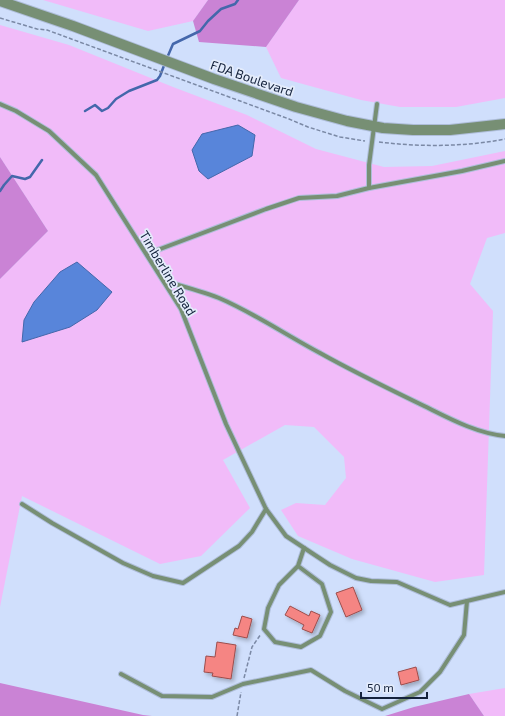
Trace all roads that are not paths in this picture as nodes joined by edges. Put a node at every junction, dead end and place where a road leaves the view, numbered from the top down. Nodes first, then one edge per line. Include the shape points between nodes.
1 (0, 1) edge
2 (0, 104) edge
3 (377, 104) dead end
4 (505, 124) edge
5 (374, 126) junction
6 (505, 161) edge
7 (369, 188) junction
8 (147, 254) junction
9 (164, 280) junction
10 (505, 436) edge
11 (22, 504) dead end
12 (266, 509) junction
13 (304, 548) junction
14 (298, 566) junction
15 (505, 592) edge
16 (467, 601) junction
17 (121, 674) dead end

1 - 5 street, FDA Boulevard via 296,107
2 - 8 lane, Timberline Road via 49,131 96,175
3 - 5 lane
4 - 5 street, FDA Boulevard via 450,130
5 - 7 lane
6 - 7 lane
7 - 8 lane via 337,196 299,198
8 - 9 lane, Timberline Road
9 - 10 lane via 219,298 400,395 460,423 493,435
9 - 12 lane, Timberline Road via 182,309 226,424
11 - 12 lane via 123,563 153,576 183,582 239,546 252,532
12 - 13 lane, Timberline Road via 286,536
13 - 14 lane
13 - 16 lane, Timberline Road via 356,578 397,582 450,605
14 - 14 lane via 279,585 268,608 264,629 275,642 301,647 320,636 330,612 322,584
15 - 16 lane, Timberline Road
16 - 17 lane via 464,635 440,672 420,692 382,709 345,691 312,670 243,684 212,697 162,696

